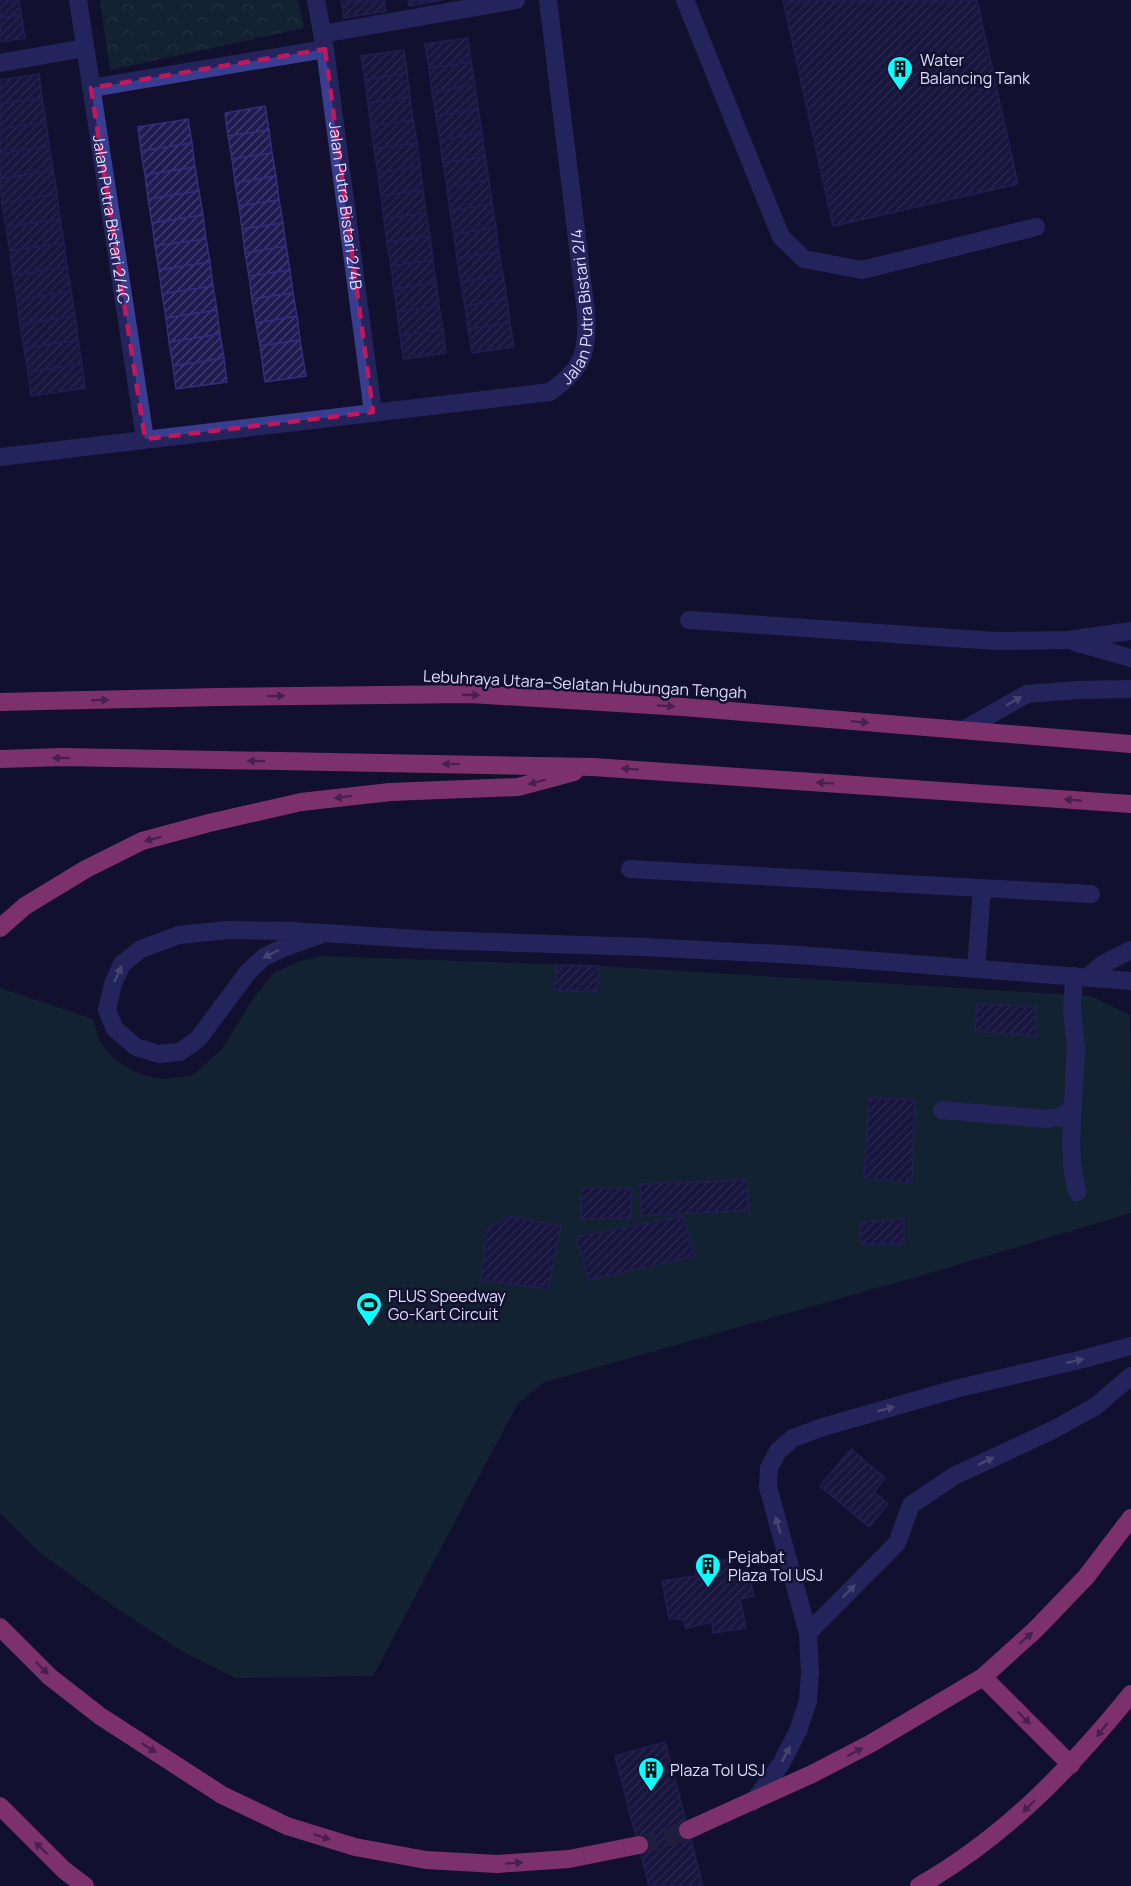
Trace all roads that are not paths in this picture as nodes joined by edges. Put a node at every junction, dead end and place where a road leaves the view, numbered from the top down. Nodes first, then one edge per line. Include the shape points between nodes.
1 (78, 0) edge
2 (316, 0) edge
3 (516, 0) edge
4 (548, 0) edge
5 (685, 0) edge
6 (324, 41) junction
7 (85, 48) junction
8 (0, 63) edge
9 (91, 88) junction
10 (1036, 227) dead end
11 (373, 412) junction
12 (145, 439) junction
13 (0, 457) edge
14 (689, 620) dead end
15 (1131, 631) edge
16 (1068, 640) junction
17 (1131, 658) edge
18 (1131, 688) edge
19 (0, 702) edge
20 (963, 730) junction
21 (1131, 744) edge
22 (0, 759) edge
23 (593, 767) junction
24 (1131, 804) edge
25 (630, 869) dead end
26 (982, 888) junction
27 (1091, 894) dead end
28 (0, 928) edge
29 (325, 933) junction
30 (1131, 950) edge
31 (976, 969) junction
32 (1081, 977) junction
33 (1131, 981) edge
34 (1073, 1109) junction
35 (942, 1110) dead end
36 (1077, 1192) dead end
37 (1131, 1346) edge
38 (1131, 1376) edge
39 (1131, 1518) edge
40 (0, 1627) edge
41 (808, 1633) junction
42 (983, 1677) junction
43 (1131, 1694) edge
44 (1071, 1765) junction
45 (753, 1802) junction
46 (0, 1806) edge
47 (688, 1830) tunnel mouth
48 (639, 1845) tunnel mouth
49 (85, 1886) edge
50 (920, 1886) edge

1 - 7 street, Jalan Putra Bistari 2/4C
2 - 6 street, Jalan Putra Bistari 2/4B
3 - 6 street
4 - 11 street, Jalan Putra Bistari 2/4 via 586,313 587,335 577,369 550,392
5 - 10 street via 781,237 804,259 862,270
6 - 9 street
6 - 11 street, Jalan Putra Bistari 2/4B
7 - 8 street
7 - 9 street, Jalan Putra Bistari 2/4C
9 - 12 street, Jalan Putra Bistari 2/4C
11 - 12 street, Jalan Putra Bistari 2/4
12 - 13 street, Jalan Putra Bistari 2/4
14 - 16 street via 996,641
15 - 16 street
16 - 17 street
20 -> 18 street via 1027,694
19 -> 20 highway, Lebuhraya Utara–Selatan Hubungan Tengah via 470,694
20 - 21 highway, Lebuhraya Utara–Selatan Hubungan Tengah
23 -> 22 highway
24 -> 23 highway
23 -> 28 highway via 518,788 390,792 301,802 142,841 25,906
25 - 26 street
26 - 27 street
26 - 31 street
29 -> 29 street via 264,957 248,972 198,1039 180,1052 159,1054 136,1047 115,1029 106,1011 122,964 141,949 179,934 227,930
29 - 31 street via 799,955
30 - 32 street
31 - 32 street
32 - 33 street
32 - 34 street via 1072,1010 1076,1047
34 - 35 street via 1046,1119
34 - 36 street via 1072,1165
41 -> 37 street via 768,1487 769,1468 778,1451 794,1438 823,1427 959,1388
41 -> 38 street via 897,1543 911,1505 954,1476 1096,1406
42 -> 39 highway via 1086,1577
40 -> 48 highway via 50,1677 100,1716 222,1796 287,1826 355,1847 426,1860 497,1864 569,1859
45 -> 41 street via 781,1764 798,1731 810,1674
42 -> 44 highway
45 -> 42 highway via 870,1744
43 -> 44 highway
44 -> 50 highway via 1012,1822
45 - 47 highway
49 -> 46 highway

